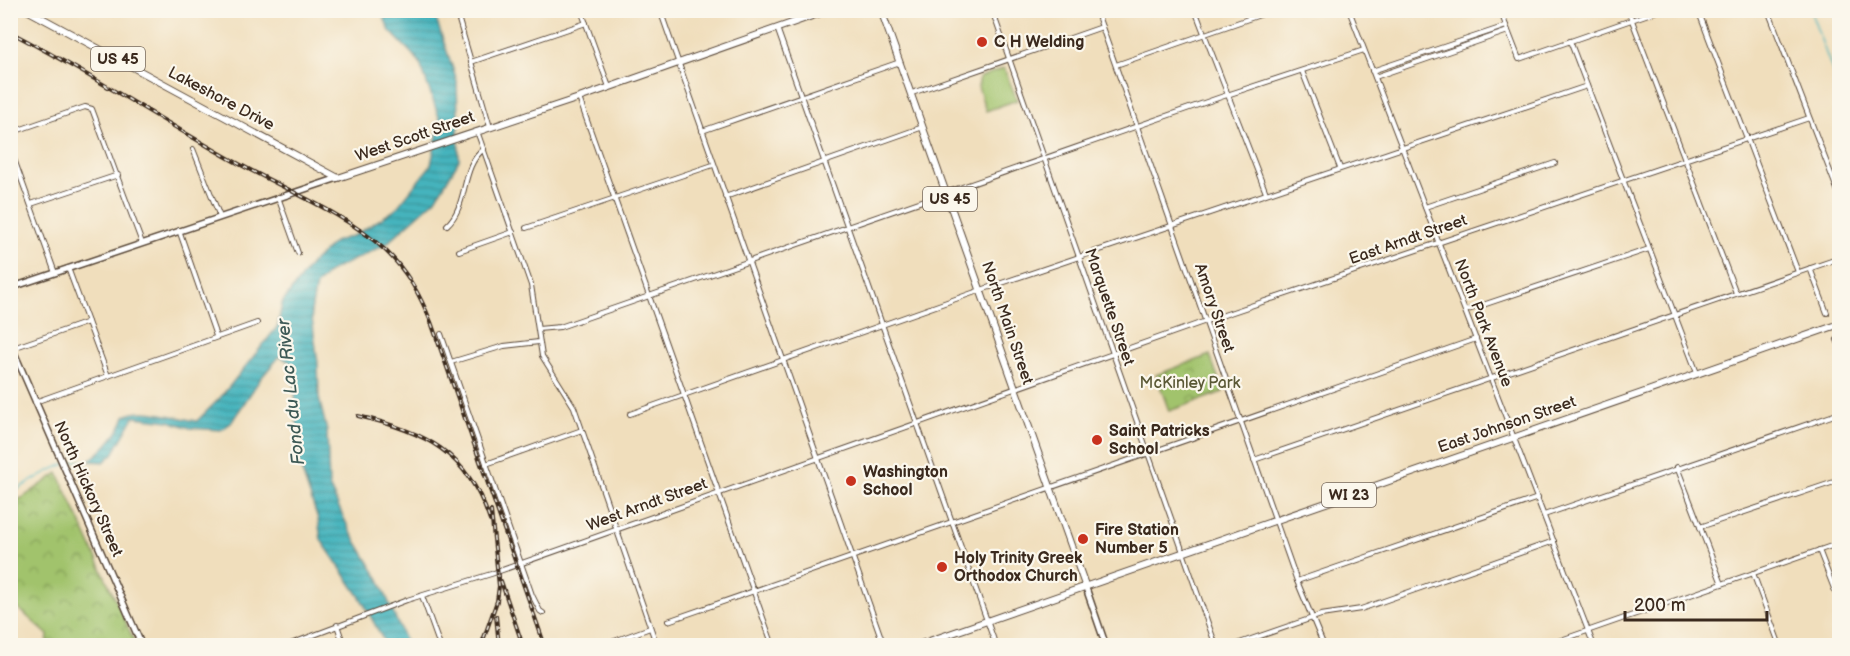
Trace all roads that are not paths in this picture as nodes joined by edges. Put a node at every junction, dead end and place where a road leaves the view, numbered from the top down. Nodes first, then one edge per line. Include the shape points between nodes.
1 (27, 10) edge
2 (456, 10) edge
3 (581, 10) edge
4 (660, 10) edge
5 (829, 10) edge
6 (882, 10) edge
7 (992, 10) edge
8 (1096, 10) edge
9 (1195, 10) edge
10 (1274, 10) edge
11 (1348, 10) edge
12 (1500, 10) edge
13 (1628, 10) edge
14 (1660, 10) edge
15 (1698, 10) edge
16 (1768, 10) edge
17 (1632, 20) junction
18 (586, 23) junction
19 (1506, 26) junction
20 (1102, 27) junction
21 (777, 28) junction
22 (1508, 31) junction
23 (1203, 33) junction
24 (1570, 41) junction
25 (1364, 50) junction
26 (1009, 59) junction
27 (900, 61) junction
28 (471, 62) junction
29 (678, 64) junction
30 (1116, 65) junction
31 (1302, 70) junction
32 (1372, 71) junction
33 (1374, 77) junction
34 (1587, 86) junction
35 (609, 87) junction
36 (912, 93) junction
37 (1227, 95) junction
38 (801, 96) junction
39 (579, 98) junction
40 (1809, 118) junction
41 (1137, 126) junction
42 (490, 127) junction
43 (924, 127) junction
44 (477, 131) junction
45 (702, 132) junction
46 (10, 133) edge
47 (1747, 138) junction
48 (10, 148) edge
49 (1402, 148) junction
50 (194, 149) dead end
51 (484, 149) junction
52 (1044, 159) junction
53 (1685, 159) junction
54 (825, 162) junction
55 (1555, 163) dead end
56 (713, 165) junction
57 (1340, 168) junction
58 (118, 175) junction
59 (338, 178) junction
60 (1623, 180) junction
61 (947, 192) junction
62 (1266, 193) junction
63 (278, 197) junction
64 (615, 197) junction
65 (725, 197) junction
66 (1839, 197) edge
67 (31, 204) junction
68 (1425, 207) junction
69 (220, 217) junction
70 (447, 225) dead end
71 (1172, 225) junction
72 (847, 226) junction
73 (526, 228) dead end
74 (179, 230) junction
75 (513, 232) junction
76 (1439, 243) junction
77 (142, 244) junction
78 (1650, 248) junction
79 (459, 251) dead end
80 (298, 253) dead end
81 (1079, 257) junction
82 (1839, 258) edge
83 (747, 262) junction
84 (68, 268) junction
85 (1810, 268) junction
86 (1798, 272) junction
87 (55, 273) junction
88 (10, 288) edge
89 (981, 290) junction
90 (1736, 293) junction
91 (649, 296) junction
92 (1465, 311) junction
93 (1827, 313) dead end
94 (1675, 315) junction
95 (1206, 321) junction
96 (88, 322) junction
97 (258, 323) dead end
98 (1839, 324) edge
99 (881, 325) junction
100 (538, 329) junction
101 (441, 334) dead end
102 (216, 336) junction
103 (1476, 339) junction
104 (1837, 340) dead end
105 (539, 342) junction
106 (12, 345) edge
107 (1839, 346) edge
108 (1113, 354) junction
109 (782, 359) junction
110 (451, 362) junction
111 (1697, 374) junction
112 (108, 376) junction
113 (1491, 377) junction
114 (1016, 389) junction
115 (683, 395) junction
116 (35, 402) junction
117 (1839, 413) edge
118 (630, 414) dead end
119 (1240, 420) junction
120 (916, 424) junction
121 (582, 430) junction
122 (1514, 436) junction
123 (1147, 452) junction
124 (817, 458) junction
125 (1254, 460) junction
126 (486, 464) junction
127 (1677, 467) junction
128 (1839, 480) edge
129 (1051, 487) junction
130 (718, 493) junction
131 (1538, 498) junction
132 (1544, 514) junction
133 (1276, 521) junction
134 (950, 522) junction
135 (1700, 527) junction
136 (616, 529) junction
137 (1554, 541) junction
138 (1839, 543) edge
139 (1820, 550) junction
140 (1183, 553) junction
141 (851, 557) junction
142 (521, 563) junction
143 (1753, 573) junction
144 (1297, 581) junction
145 (1722, 584) junction
146 (1085, 585) junction
147 (754, 593) junction
148 (422, 596) junction
149 (1839, 604) edge
150 (543, 613) dead end
151 (1312, 617) junction
152 (987, 620) junction
153 (668, 621) dead end
154 (337, 626) junction
155 (650, 627) junction
156 (1588, 630) junction
157 (142, 645) edge
158 (285, 645) edge
159 (344, 645) edge
160 (440, 645) edge
161 (601, 645) edge
162 (657, 645) edge
163 (773, 645) edge
164 (884, 645) edge
165 (915, 645) edge
166 (996, 645) edge
167 (1106, 645) edge
168 (1216, 645) edge
169 (1231, 645) edge
170 (1324, 645) edge
171 (1544, 645) edge
172 (1594, 645) edge
173 (1779, 645) edge

1 - 59 main road, Lakeshore Drive / US 45
2 - 28 street
3 - 18 street
4 - 29 street
5 - 21 main road, West Scott Street
6 - 27 main road, North Main Street / US 45
7 - 26 street, Marquette Street
8 - 20 street, Amory Street
9 - 23 street
10 - 23 street
11 - 25 street, North Park Avenue
12 - 19 street
13 - 17 street
14 - 17 street
15 - 47 street
16 - 40 street
17 - 24 street
17 - 53 street
18 - 28 street
18 - 35 street
19 - 22 street
19 - 32 street
20 - 26 street
20 - 30 street, Amory Street
21 - 29 main road, West Scott Street
21 - 38 street
22 - 24 street via 1519,59
22 - 33 street
23 - 30 street
23 - 37 street
24 - 34 street
25 - 31 street
25 - 32 street, North Park Avenue
26 - 36 street
26 - 52 street, Marquette Street
27 - 36 main road, North Main Street / US 45
27 - 38 street
28 - 42 street
29 - 35 main road, West Scott Street
29 - 45 street
30 - 41 street, Amory Street
31 - 37 street
31 - 57 street
32 - 33 street, North Park Avenue
33 - 49 street, North Park Avenue
34 - 49 street
34 - 60 street
35 - 39 main road, West Scott Street
36 - 43 main road, North Main Street / US 45
37 - 41 street
37 - 62 street
38 - 45 street
38 - 54 street
39 - 42 main road, West Scott Street
39 - 64 street
40 - 47 street, East Arndt Street
40 - 66 street
41 - 52 street
41 - 71 street, Amory Street
42 - 44 main road, West Scott Street
43 - 54 street
43 - 61 main road, North Main Street / US 45
44 - 51 street
44 - 59 main road, West Scott Street
45 - 56 street
46 - 58 street via 91,108
47 - 53 street, East Arndt Street
47 - 86 street
48 - 67 street
49 - 57 street
49 - 68 street, North Park Avenue
50 - 69 street
51 - 70 street via 476,155 459,208
51 - 75 street
52 - 61 street
52 - 81 street, Marquette Street
53 - 60 street, East Arndt Street
53 - 90 street
54 - 65 street
54 - 72 street
55 - 68 street
56 - 64 street
56 - 65 street
57 - 62 street
58 - 67 street
58 - 77 street
59 - 63 main road, West Scott Street
60 - 76 street, East Arndt Street
60 - 78 street
61 - 72 street
61 - 89 main road, North Main Street / US 45
62 - 71 street
63 - 69 main road, West Scott Street
63 - 80 street
64 - 73 street
64 - 91 street
65 - 83 street
67 - 87 street
68 - 76 street, North Park Avenue
69 - 74 main road, West Scott Street
71 - 81 street
71 - 95 street, Amory Street
72 - 83 street
72 - 99 street
74 - 77 main road, West Scott Street
74 - 102 street
75 - 79 street
75 - 100 street via 534,294
76 - 92 street, North Park Avenue
76 - 95 street, East Arndt Street
77 - 84 main road, West Scott Street
78 - 92 street
78 - 94 street
81 - 89 street
81 - 108 street, Marquette Street
82 - 85 street
83 - 91 street
83 - 109 street
84 - 87 main road, West Scott Street
84 - 96 street
85 - 86 street
85 - 93 street
86 - 90 street
87 - 88 main road, West Scott Street
89 - 99 street
89 - 114 main road, North Main Street / US 45
90 - 94 street
91 - 100 street via 560,327
91 - 115 street
92 - 103 street, North Park Avenue
94 - 111 street
94 - 113 street
95 - 108 street, East Arndt Street
95 - 119 street, Amory Street
96 - 106 street
96 - 112 street
97 - 102 street
98 - 111 main road, East Johnson Street / WI 23
99 - 109 street
99 - 120 street
100 - 105 street
101 - 110 street
102 - 112 street
103 - 113 street, North Park Avenue
103 - 119 street
104 - 107 street
105 - 110 street via 504,346
105 - 121 street via 545,363 574,408
106 - 116 main road, North Hickory Street
108 - 114 street, East Arndt Street
108 - 123 street, Marquette Street
109 - 115 street
109 - 124 street
110 - 126 street
111 - 122 main road, East Johnson Street / WI 23
112 - 116 street
113 - 122 street, North Park Avenue
113 - 125 street
114 - 120 street, West Arndt Street
114 - 129 main road, North Main Street / US 45
115 - 118 street
115 - 130 street
116 - 157 main road, North Hickory Street
117 - 127 street
119 - 123 street
119 - 125 street, Amory Street
120 - 124 street, West Arndt Street
120 - 134 street
121 - 126 street
121 - 136 street
122 - 131 street, North Park Avenue
122 - 133 main road, East Johnson Street / WI 23
123 - 129 street
123 - 140 street, Marquette Street
124 - 130 street, West Arndt Street
124 - 141 street
125 - 133 street, Amory Street
126 - 142 street
127 - 132 street
127 - 135 street
128 - 135 street
129 - 134 street
129 - 146 main road, North Main Street / US 45
130 - 136 street, West Arndt Street
130 - 147 street
131 - 132 street, North Park Avenue
131 - 144 street
132 - 137 street, North Park Avenue
133 - 140 main road, East Johnson Street / WI 23
133 - 144 street, Amory Street
134 - 141 street
134 - 152 street
135 - 145 street
136 - 142 street, West Arndt Street
136 - 155 street
137 - 151 street via 1361,609
137 - 156 street, North Park Avenue
138 - 139 street
139 - 143 street
139 - 149 street
140 - 146 main road, WI 23
140 - 168 street, Marquette Street
141 - 147 street
141 - 164 street
142 - 148 street, West Arndt Street
142 - 150 street via 537,607
143 - 145 street
143 - 173 street
144 - 151 street, Amory Street
145 - 156 street
146 - 152 main road
146 - 167 main road, North Main Street
147 - 153 street
147 - 163 street
148 - 154 street, West Arndt Street
148 - 160 street
151 - 169 street
151 - 170 street, Amory Street
152 - 165 main road
152 - 166 street
154 - 158 street, West Arndt Street
154 - 159 street
155 - 161 street
155 - 162 street
156 - 171 street
156 - 172 street, North Park Avenue

